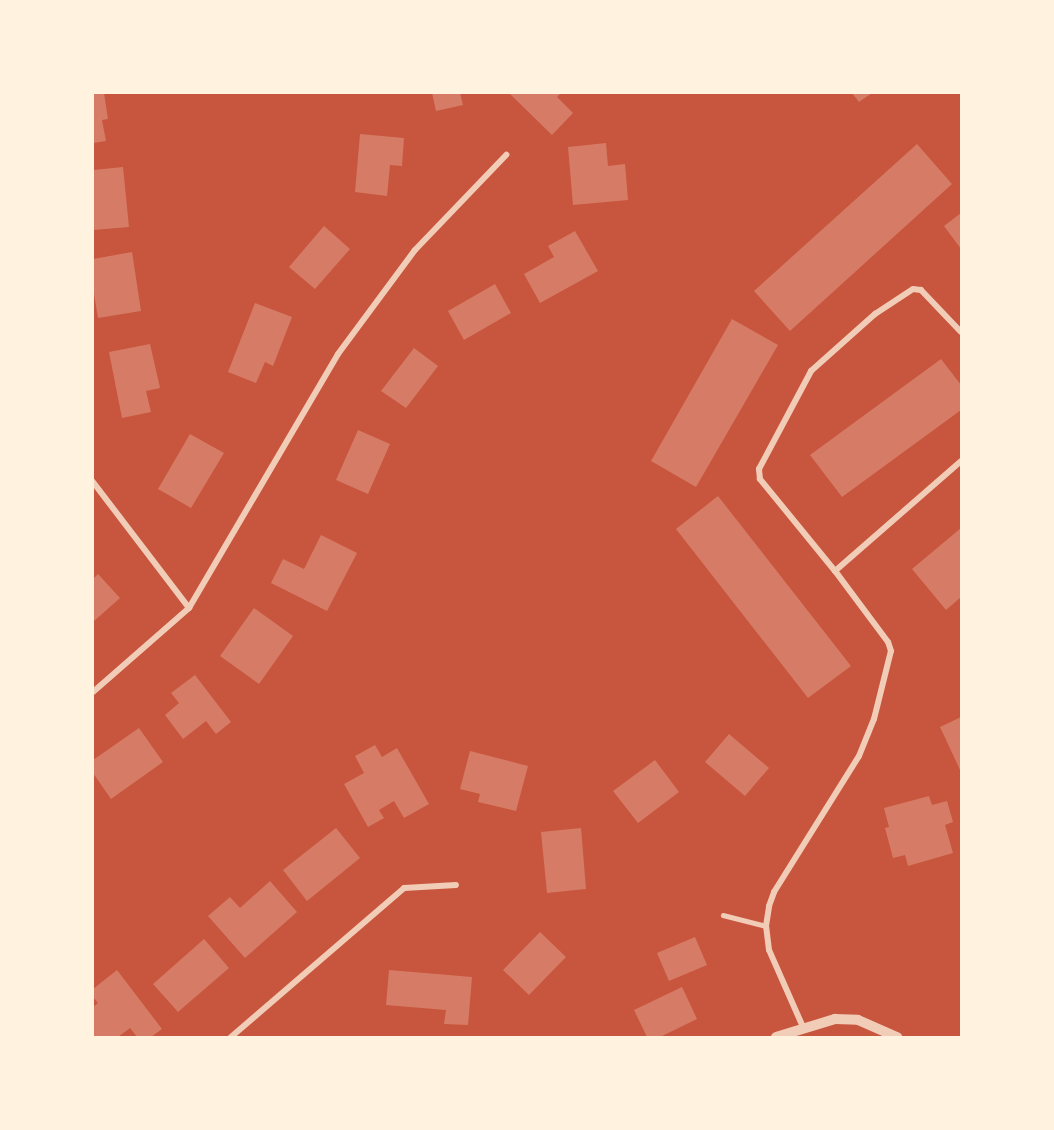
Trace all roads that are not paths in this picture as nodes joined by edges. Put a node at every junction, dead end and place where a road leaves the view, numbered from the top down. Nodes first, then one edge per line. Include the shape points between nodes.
1 (506, 154) dead end
2 (961, 332) edge
3 (961, 461) edge
4 (93, 482) edge
5 (835, 571) junction
6 (189, 608) junction
7 (93, 692) edge
8 (456, 885) dead end
9 (723, 915) dead end
10 (766, 926) junction
11 (802, 1027) junction
12 (231, 1037) edge
13 (776, 1037) edge
14 (897, 1037) edge

1 - 6 street via 415,250 338,354
2 - 5 street via 921,290 913,289 876,314 811,371 759,469 760,479
3 - 5 street
4 - 6 street
5 - 10 street via 888,642 891,658 860,756 774,892
6 - 7 street
8 - 12 street via 404,888
9 - 10 lane
10 - 11 street via 769,950
11 - 13 street
11 - 14 street via 835,1019 858,1020

